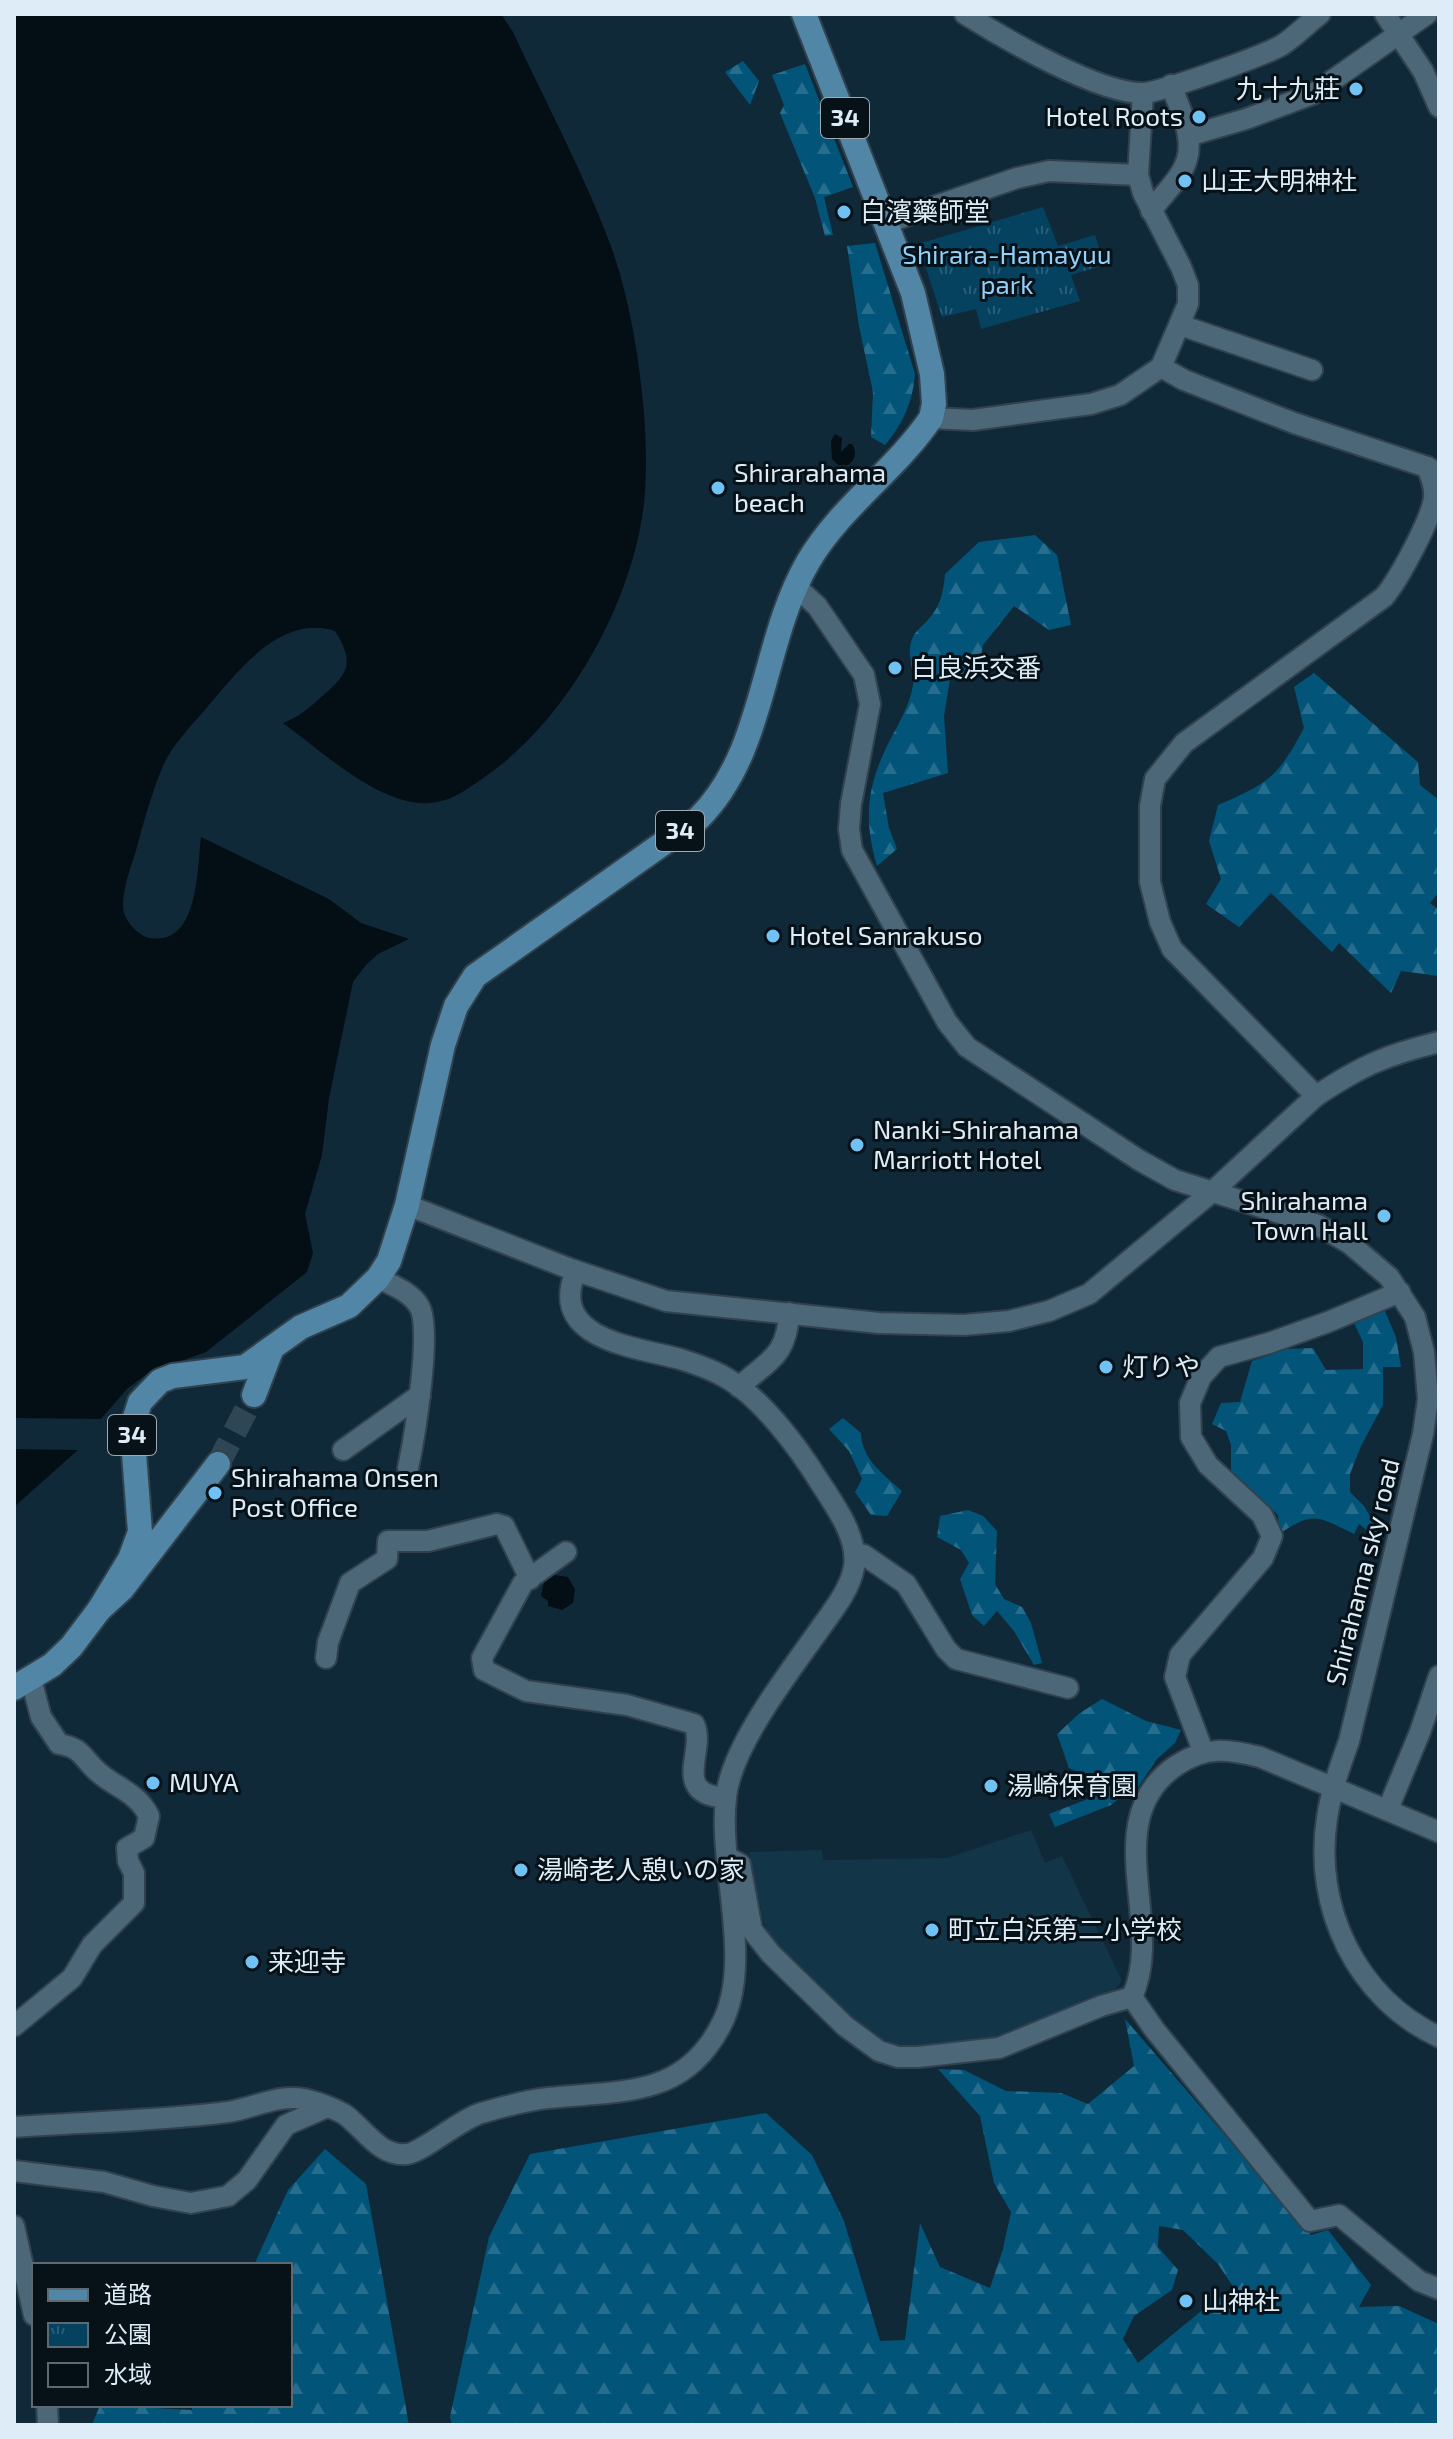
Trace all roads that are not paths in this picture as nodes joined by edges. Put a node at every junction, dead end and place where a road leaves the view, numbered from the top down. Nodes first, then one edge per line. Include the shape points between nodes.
1 (804, 14) edge
2 (965, 14) edge
3 (1320, 14) edge
4 (1385, 14) edge
5 (1427, 14) edge
6 (1399, 35) junction
7 (1171, 85) junction
8 (1143, 93) junction
9 (1439, 107) edge
10 (1188, 136) junction
11 (1138, 175) junction
12 (1151, 211) junction
13 (886, 223) junction
14 (1180, 325) junction
15 (1161, 367) junction
16 (1312, 370) dead end
17 (931, 418) junction
18 (1433, 471) edge
19 (1436, 500) edge
20 (795, 586) junction
21 (1439, 1042) edge
22 (1316, 1096) junction
23 (1213, 1191) junction
24 (407, 1205) junction
25 (576, 1271) junction
26 (378, 1278) junction
27 (1400, 1292) junction
28 (789, 1313) junction
29 (273, 1346) junction
30 (739, 1387) junction
31 (254, 1395) tunnel mouth
32 (420, 1395) junction
33 (343, 1450) dead end
34 (218, 1464) tunnel mouth
35 (408, 1468) dead end
36 (566, 1552) dead end
37 (854, 1553) junction
38 (530, 1579) junction
39 (99, 1610) junction
40 (326, 1658) dead end
41 (1439, 1676) edge
42 (22, 1684) edge
43 (1068, 1688) dead end
44 (1430, 1735) edge
45 (1203, 1751) junction
46 (1332, 1789) junction
47 (726, 1798) junction
48 (1388, 1809) junction
49 (1439, 1832) edge
50 (727, 1857) junction
51 (1132, 1997) junction
52 (14, 2026) edge
53 (1439, 2037) edge
54 (327, 2107) junction
55 (14, 2127) edge
56 (14, 2171) edge
57 (14, 2226) edge
58 (1439, 2289) edge
59 (32, 2306) edge

1 - 13 main road, 34
2 - 8 street via 1073,73
3 - 7 street via 1282,44
4 - 6 street
5 - 6 street
6 - 9 street
6 - 10 street via 1313,94
7 - 8 street
7 - 10 street
8 - 11 street
10 - 12 street via 1187,159
11 - 12 street
11 - 13 street via 1049,171
12 - 14 street via 1188,285
13 - 17 main road, 34 via 923,332 933,386
14 - 15 street
14 - 16 street
15 - 17 street via 1120,395 1091,404 973,420
15 - 18 street via 1294,423
17 - 20 main road, 34 via 834,526
18 - 19 street
19 - 22 street via 1398,580 1384,597 1184,743 1155,779 1150,882 1172,949
20 - 23 street, Shirahama sky road via 817,606 864,675 870,704 851,804 852,850 947,1022 967,1047 1139,1160 1175,1180
20 - 24 main road, 34 via 746,739 717,800 475,976 456,1006
21 - 22 street via 1361,1067
22 - 23 street
23 - 27 street, Shirahama sky road via 1318,1225 1349,1243
23 - 28 street via 1089,1294 1049,1311 964,1325
24 - 25 street
24 - 26 main road, 34
25 - 28 street via 666,1301
25 - 30 street via 569,1286 572,1310 593,1332 635,1350 693,1363
26 - 29 main road, 34 via 349,1306
26 - 32 street via 421,1307
27 - 45 street via 1219,1357 1201,1377 1190,1403 1191,1437 1208,1465 1262,1515 1272,1536 1263,1558 1180,1655 1175,1677
27 - 46 street, Shirahama sky road via 1415,1317 1424,1352 1425,1423 1349,1741
28 - 30 street via 783,1348
29 - 31 main road
29 - 39 main road, 34 via 245,1367 189,1372 160,1381 140,1402 132,1427 140,1532
30 - 37 street via 819,1480
32 - 33 street
32 - 35 street
34 - 39 main road, 34 via 122,1589
36 - 38 street
37 - 43 street via 906,1584 956,1659
37 - 47 street via 854,1568 838,1603 746,1742
38 - 40 street via 504,1526 497,1524 428,1541 388,1541 387,1559 350,1583
38 - 47 street via 482,1658 484,1670 526,1691 627,1705 694,1724 698,1734 692,1761 698,1788
39 - 42 main road, 34 via 71,1647
41 - 44 street
42 - 52 street via 59,1744 82,1753 96,1771 133,1794 149,1816 144,1838 127,1848 134,1903 92,1945 72,1978
44 - 48 street
45 - 46 street via 1232,1750 1260,1757
45 - 51 street via 1163,1775 1138,1821 1144,1947
46 - 48 street
46 - 53 street, Shirahama sky road via 1324,1862 1327,1892 1344,1943 1371,1986 1418,2027
47 - 50 street
48 - 49 street
50 - 51 street via 740,1864 749,1924 771,1954 845,2026 879,2051 918,2057 999,2048
50 - 54 street via 732,1998 712,2039 679,2075 628,2091 542,2099 476,2114 408,2154 385,2151 341,2112
51 - 58 street via 1310,2221 1339,2215 1419,2281
54 - 55 street via 282,2098 231,2111
54 - 56 street via 286,2125 247,2180 228,2196 191,2203 104,2182
57 - 59 street

